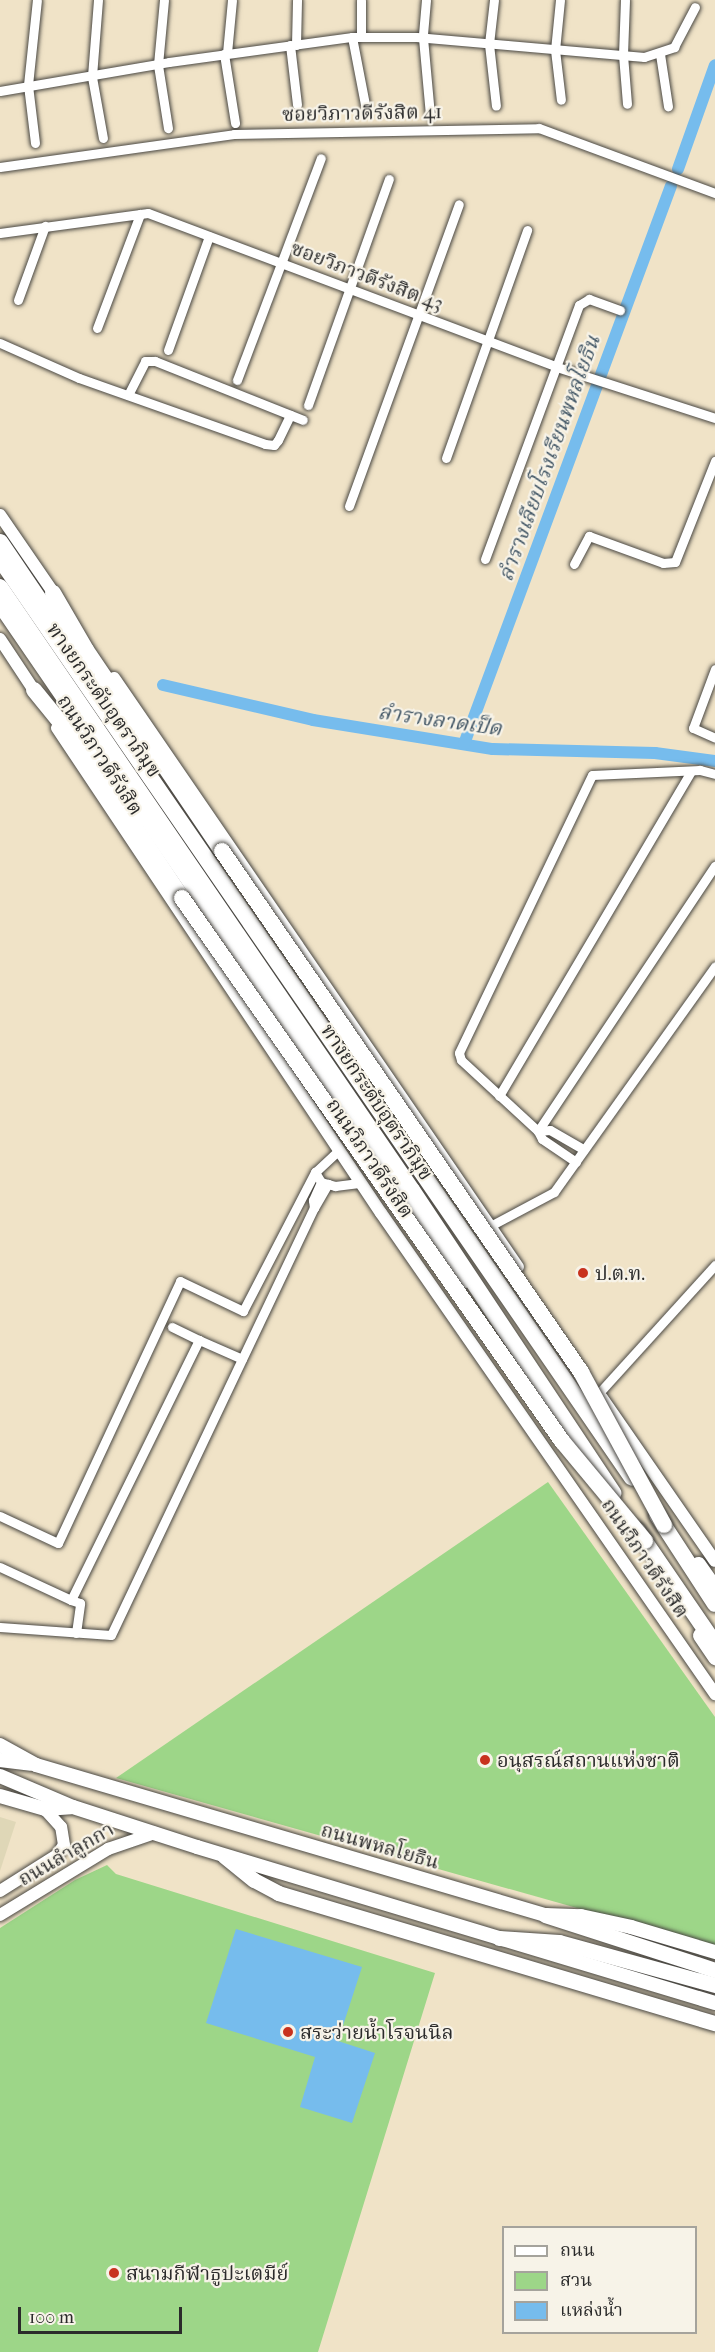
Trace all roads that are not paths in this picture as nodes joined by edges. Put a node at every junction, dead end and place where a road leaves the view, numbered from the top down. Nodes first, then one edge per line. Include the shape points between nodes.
1 (37, 0) edge
2 (98, 0) edge
3 (164, 0) edge
4 (232, 0) edge
5 (297, 0) edge
6 (361, 0) edge
7 (426, 0) edge
8 (494, 0) edge
9 (560, 0) edge
10 (625, 0) edge
11 (695, 7) dead end
12 (356, 37) junction
13 (423, 38) junction
14 (489, 44) junction
15 (293, 45) junction
16 (555, 50) junction
17 (226, 53) junction
18 (660, 54) junction
19 (623, 55) junction
20 (158, 65) junction
21 (92, 76) junction
22 (28, 85) junction
23 (0, 91) edge
24 (561, 100) dead end
25 (627, 104) dead end
26 (297, 105) dead end
27 (496, 106) dead end
28 (668, 106) dead end
29 (366, 110) dead end
30 (430, 115) dead end
31 (235, 123) dead end
32 (168, 129) dead end
33 (103, 138) dead end
34 (35, 143) dead end
35 (321, 158) dead end
36 (0, 167) edge
37 (390, 179) dead end
38 (715, 193) edge
39 (459, 204) dead end
40 (140, 214) junction
41 (45, 226) junction
42 (527, 230) dead end
43 (0, 233) edge
44 (209, 236) junction
45 (280, 263) junction
46 (350, 289) junction
47 (18, 300) dead end
48 (620, 310) dead end
49 (418, 315) junction
50 (97, 328) dead end
51 (489, 341) junction
52 (0, 343) edge
53 (168, 350) dead end
54 (557, 367) junction
55 (237, 380) dead end
56 (128, 395) junction
57 (308, 405) dead end
58 (290, 415) junction
59 (715, 418) edge
60 (303, 420) dead end
61 (446, 458) dead end
62 (715, 461) edge
63 (349, 506) dead end
64 (0, 514) edge
65 (0, 541) edge
66 (0, 559) edge
67 (485, 560) dead end
68 (574, 564) dead end
69 (0, 587) edge
70 (53, 593) junction
71 (0, 605) edge
72 (0, 639) edge
73 (715, 669) edge
74 (34, 690) junction
75 (715, 738) edge
76 (691, 771) junction
77 (715, 774) edge
78 (715, 866) edge
79 (715, 966) edge
80 (499, 1096) junction
81 (538, 1131) junction
82 (339, 1150) junction
83 (584, 1150) junction
84 (576, 1162) junction
85 (315, 1172) junction
86 (325, 1183) junction
87 (361, 1183) junction
88 (492, 1225) junction
89 (715, 1265) edge
90 (172, 1327) dead end
91 (199, 1340) junction
92 (242, 1359) junction
93 (570, 1378) junction
94 (599, 1393) junction
95 (612, 1411) junction
96 (0, 1516) edge
97 (664, 1525) junction
98 (645, 1541) junction
99 (715, 1562) edge
100 (0, 1567) edge
101 (715, 1588) edge
102 (71, 1600) junction
103 (715, 1604) edge
104 (0, 1627) edge
105 (76, 1633) junction
106 (715, 1644) edge
107 (715, 1657) edge
108 (715, 1694) edge
109 (0, 1745) edge
110 (0, 1760) edge
111 (36, 1765) junction
112 (0, 1776) edge
113 (0, 1796) edge
114 (73, 1807) junction
115 (45, 1809) junction
116 (155, 1833) junction
117 (224, 1856) junction
118 (0, 1891) edge
119 (0, 1915) edge
120 (545, 1915) junction
121 (499, 1938) junction
122 (715, 1952) edge
123 (645, 1957) junction
124 (715, 1970) edge
125 (715, 1985) edge
126 (715, 2003) edge
127 (715, 2023) edge

1 - 22 street
2 - 21 street
3 - 20 street
4 - 17 street
5 - 15 street
6 - 12 street
7 - 13 street
8 - 14 street
9 - 16 street
10 - 19 street
11 - 18 street via 681,38
12 - 13 street
12 - 15 street
12 - 29 street
13 - 14 street
13 - 30 street
14 - 16 street
14 - 27 street
15 - 17 street
15 - 26 street
16 - 19 street
16 - 24 street
17 - 20 street
17 - 31 street
18 - 19 street
18 - 28 street
19 - 25 street
20 - 21 street
20 - 32 street
21 - 22 street
21 - 33 street
22 - 23 street
22 - 34 street
35 - 45 street
36 - 38 street, ซอยวิภาวดีรังสิต 41 via 234,134 539,128
37 - 46 street
39 - 49 street
40 - 41 street, ซอยวิภาวดีรังสิต 43
40 - 44 street, ซอยวิภาวดีรังสิต 43 via 148,213
40 - 50 street
41 - 43 street, ซอยวิภาวดีรังสิต 43
41 - 47 street
42 - 51 street
44 - 45 street, ซอยวิภาวดีรังสิต 43
44 - 53 street
45 - 46 street, ซอยวิภาวดีรังสิต 43
45 - 55 street
46 - 49 street, ซอยวิภาวดีรังสิต 43
46 - 57 street
48 - 54 street via 589,299 579,305
49 - 51 street, ซอยวิภาวดีรังสิต 43
49 - 63 street
51 - 54 street, ซอยวิภาวดีรังสิต 43
51 - 61 street
52 - 56 street
54 - 59 street, ซอยวิภาวดีรังสิต 43
54 - 67 street
56 - 58 street via 270,446 278,440
56 - 58 street via 145,361 155,361
58 - 60 street
62 - 68 street via 675,562 663,563 589,536
64 - 70 main road
65 - 93 highway, ถนนวิภาวดีรังสิต
66 - 97 highway, ทางยกระดับอุตราภิมุข, bridge
69 - 98 highway, ทางยกระดับอุตราภิมุข, bridge via 405,1180
70 - 88 main road
70 - 97 highway, bridge via 86,650 222,851 581,1372
71 - 107 highway, ถนนวิภาวดีรังสิต
72 - 74 main road, ถนนวิภาวดีรังสิต
73 - 75 street via 693,728
74 - 82 main road, ถนนวิภาวดีรังสิต via 88,779
74 - 98 highway, bridge via 87,755 182,898 562,1441
76 - 77 street
76 - 80 street
76 - 80 street via 592,775 459,1053 461,1060
78 - 81 street
79 - 83 street
80 - 81 street
81 - 83 street via 550,1130
81 - 84 street via 542,1139
82 - 85 street
82 - 87 main road, ถนนวิภาวดีรังสิต
83 - 84 street
84 - 88 street via 554,1192
85 - 86 street
85 - 96 street via 243,1311 180,1281 58,1543
86 - 87 street
86 - 92 street
87 - 108 main road, ถนนวิภาวดีรังสิต
88 - 94 main road
89 - 94 street
90 - 91 street
91 - 92 street
91 - 102 street
92 - 105 street via 111,1635
93 - 95 highway
93 - 101 highway, ถนนวิภาวดีรังสิต
94 - 95 main road
95 - 99 main road
97 - 103 highway, ทางยกระดับอุตราภิมุข
98 - 106 highway, ทางยกระดับอุตราภิมุข
100 - 102 street
102 - 105 street via 80,1603
104 - 105 street
109 - 111 main road, ถนนพหลโยธิน
110 - 111 main road, ถนนพหลโยธิน
111 - 120 main road, ถนนพหลโยธิน
112 - 114 main road
113 - 115 main road
114 - 115 main road
114 - 116 main road
115 - 118 main road, ถนนลำลูกกา via 61,1827 64,1845 57,1855
116 - 117 main road
116 - 119 main road, ถนนลำลูกกา via 108,1849
117 - 121 main road
117 - 127 highway via 278,1893
120 - 122 main road, ถนนพหลโยธิน via 581,1916
120 - 123 highway
121 - 123 highway via 560,1942
121 - 126 main road
123 - 124 highway
123 - 125 highway

